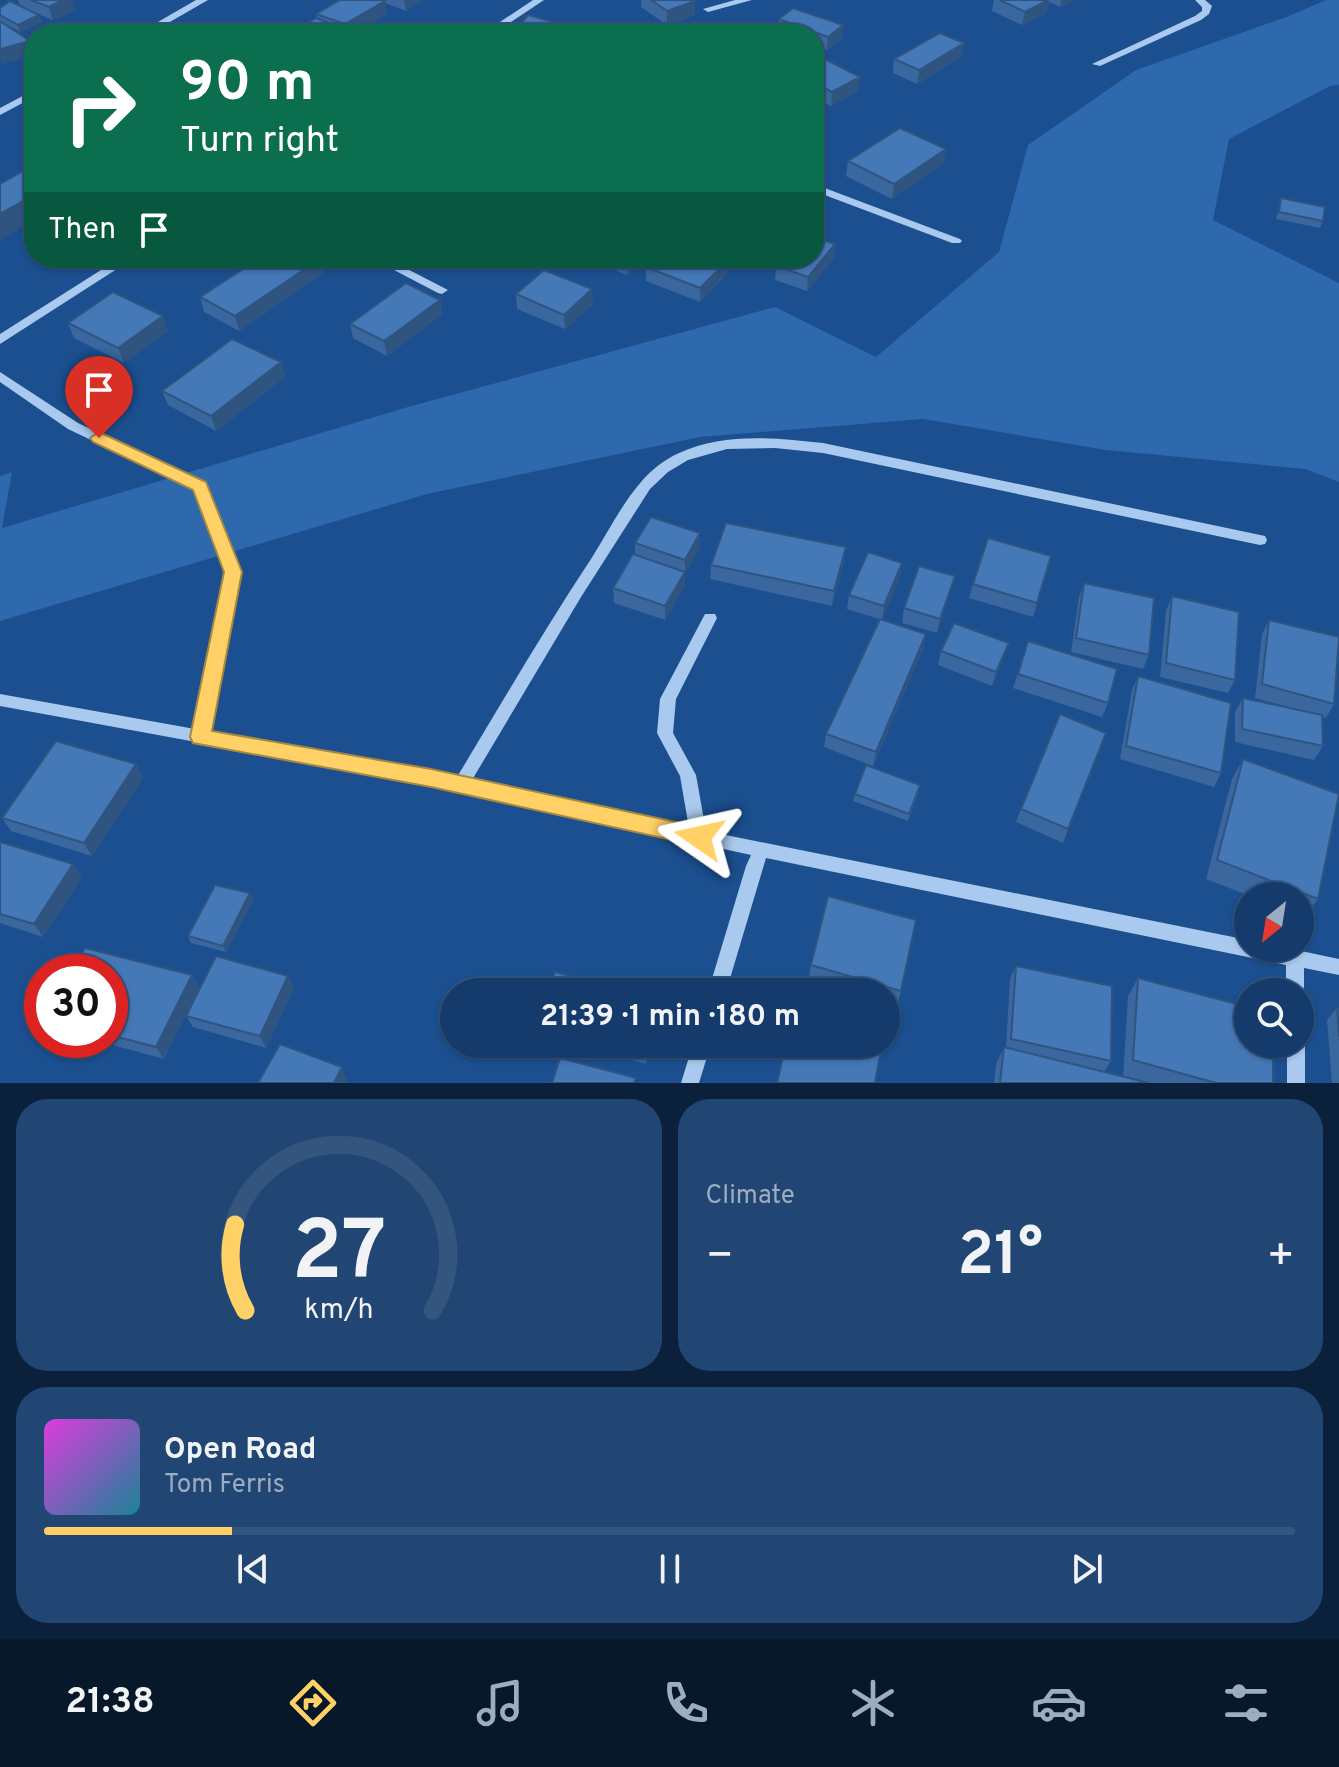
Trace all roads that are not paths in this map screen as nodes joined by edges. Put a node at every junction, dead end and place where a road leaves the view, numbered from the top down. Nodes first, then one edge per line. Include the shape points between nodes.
1 (203, 0) edge
2 (539, 0) edge
3 (747, 0) edge
4 (1200, 0) edge
5 (708, 9) dead end
6 (160, 24) edge
7 (502, 24) edge
8 (1097, 64) dead end
9 (24, 99) edge
10 (0, 112) edge
11 (824, 191) edge
12 (956, 241) dead end
13 (112, 268) edge
14 (397, 268) edge
15 (442, 290) dead end
16 (0, 340) edge
17 (0, 376) edge
18 (1260, 540) dead end
19 (710, 618) dead end
20 (0, 700) edge
21 (201, 737) junction
22 (461, 785) junction
23 (699, 837) junction
24 (762, 850) junction
25 (1234, 946) edge
26 (1314, 962) edge
27 (1339, 967) edge
28 (721, 978) edge
29 (698, 1058) edge
30 (1296, 1058) edge
31 (690, 1083) edge
32 (1296, 1083) edge

1 - 6 street
2 - 7 street
3 - 5 street
4 - 8 street via 1207,6 1198,18
9 - 10 street
11 - 12 street
13 - 16 street
14 - 15 street
17 - 21 street via 73,426 200,486 233,572
18 - 22 street via 823,448 756,440 690,453 658,470 645,486
19 - 23 street via 668,699 665,733 688,775
20 - 21 street
21 - 22 street
22 - 23 street
23 - 24 street
24 - 25 street
24 - 28 street
26 - 27 street
29 - 31 street
30 - 32 street

